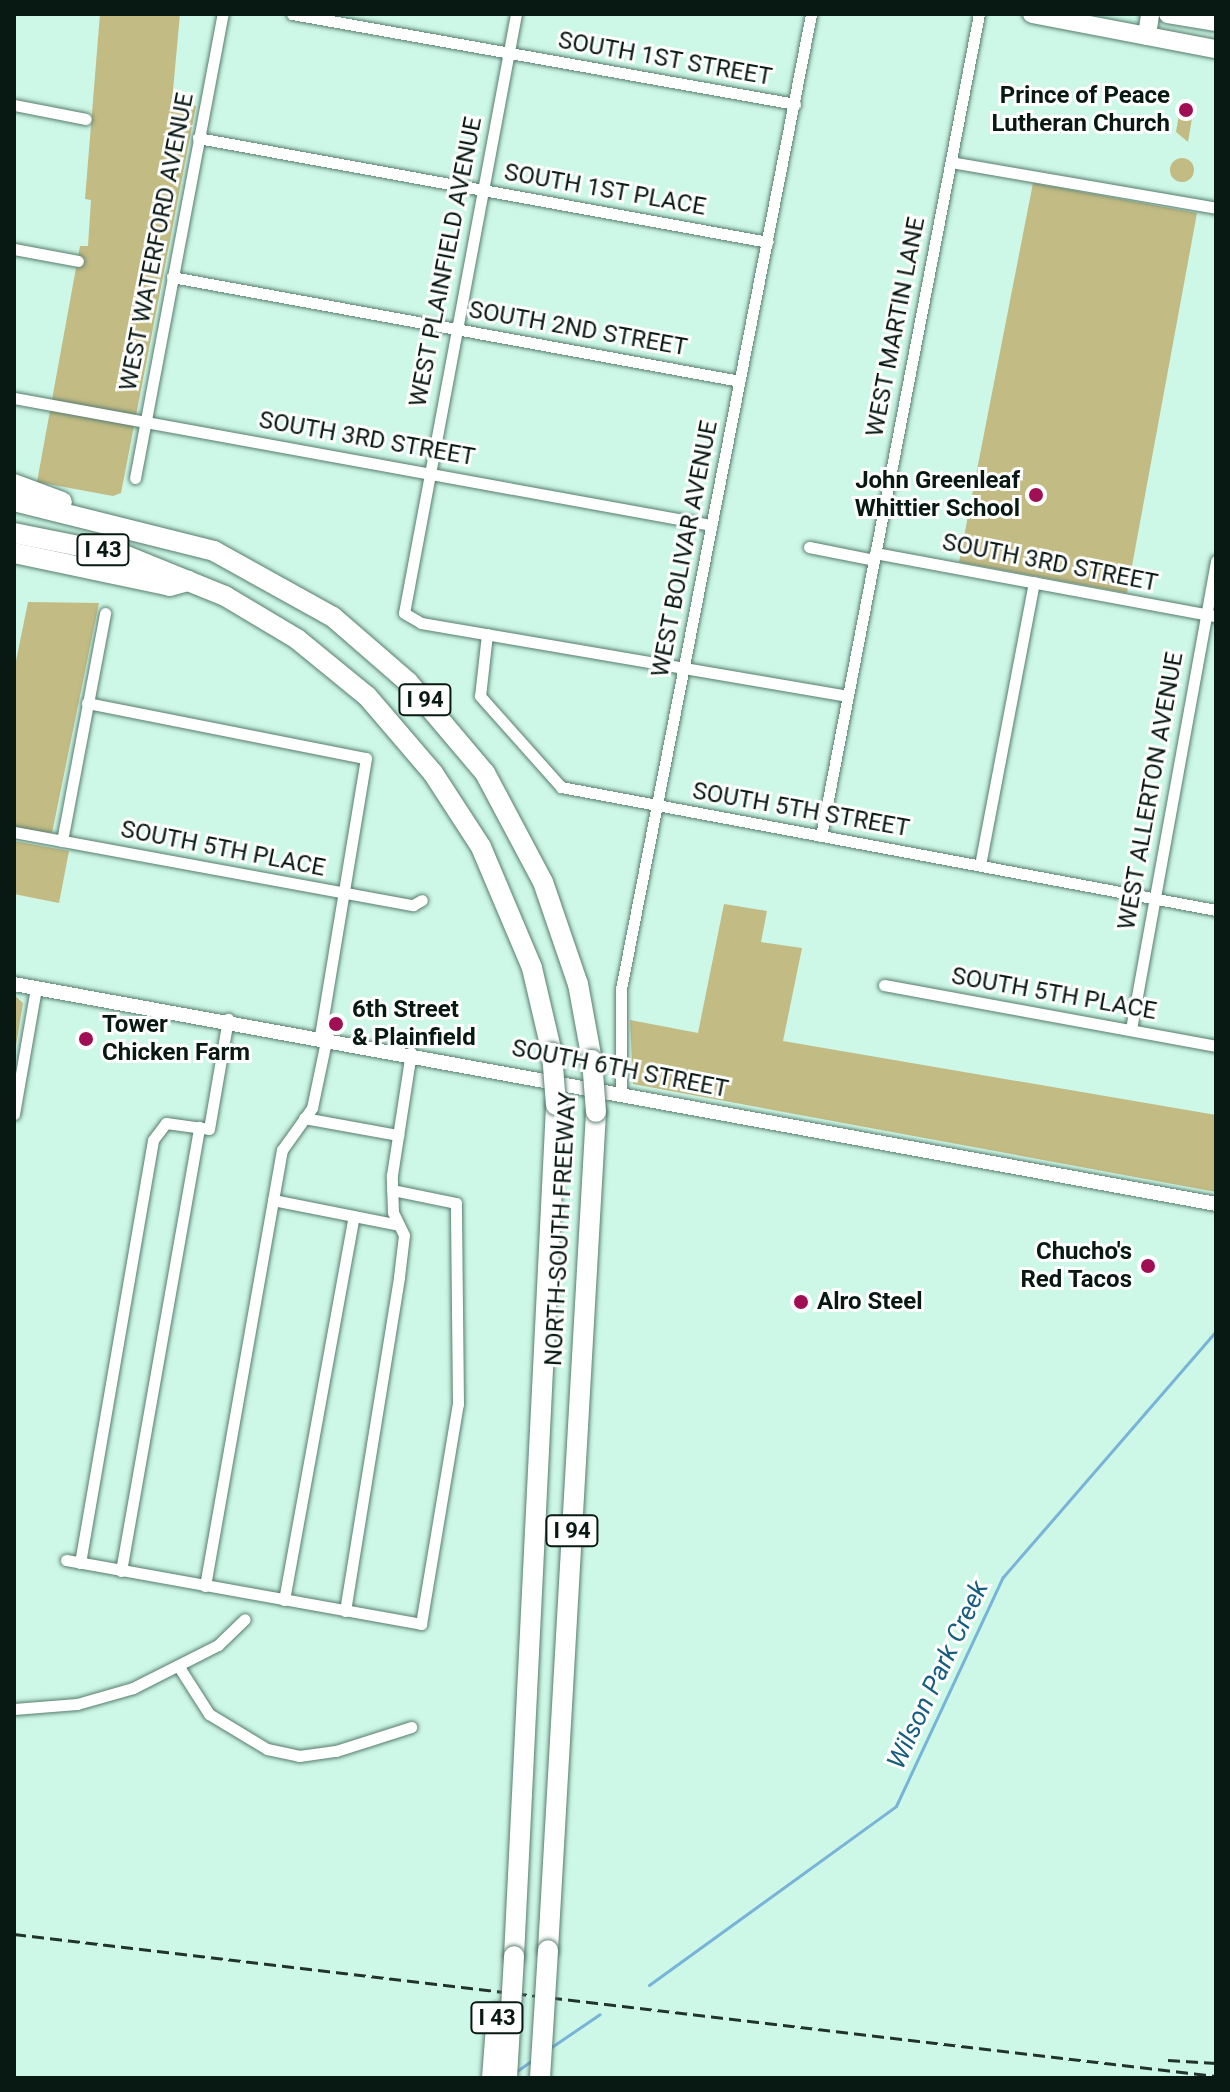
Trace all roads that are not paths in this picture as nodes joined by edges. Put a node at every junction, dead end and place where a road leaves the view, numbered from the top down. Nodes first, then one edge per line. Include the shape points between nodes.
1 (223, 14) edge
2 (292, 14) edge
3 (516, 14) edge
4 (811, 14) edge
5 (979, 14) edge
6 (1032, 14) edge
7 (1150, 14) edge
8 (1168, 14) edge
9 (1216, 22) edge
10 (1147, 36) junction
11 (1216, 49) edge
12 (508, 53) junction
13 (795, 104) junction
14 (14, 105) edge
15 (86, 119) dead end
16 (198, 138) junction
17 (951, 162) junction
18 (482, 191) junction
19 (1216, 208) edge
20 (768, 242) junction
21 (14, 249) edge
22 (78, 261) dead end
23 (172, 277) junction
24 (456, 329) junction
25 (740, 381) junction
26 (14, 398) edge
27 (145, 422) junction
28 (428, 472) junction
29 (135, 478) dead end
30 (14, 484) edge
31 (14, 501) edge
32 (76, 511) junction
33 (711, 525) junction
34 (14, 533) edge
35 (809, 547) dead end
36 (14, 553) edge
37 (874, 556) junction
38 (1216, 561) edge
39 (188, 581) junction
40 (1034, 582) junction
41 (105, 613) dead end
42 (1211, 615) edge
43 (487, 634) junction
44 (685, 669) junction
45 (848, 696) junction
46 (87, 703) junction
47 (658, 807) junction
48 (14, 832) edge
49 (821, 836) junction
50 (62, 841) junction
51 (980, 865) junction
52 (347, 894) junction
53 (1153, 898) junction
54 (422, 900) dead end
55 (1216, 910) edge
56 (14, 984) edge
57 (884, 985) dead end
58 (36, 988) junction
59 (228, 1019) junction
60 (1131, 1029) junction
61 (324, 1036) junction
62 (1216, 1046) edge
63 (411, 1052) junction
64 (621, 1092) junction
65 (14, 1114) edge
66 (304, 1118) junction
67 (199, 1127) junction
68 (398, 1135) junction
69 (392, 1190) junction
70 (273, 1200) junction
71 (1216, 1204) edge
72 (354, 1216) junction
73 (399, 1225) junction
74 (66, 1560) dead end
75 (80, 1563) junction
76 (121, 1571) junction
77 (205, 1586) junction
78 (284, 1600) junction
79 (345, 1611) junction
80 (245, 1619) dead end
81 (179, 1667) junction
82 (14, 1709) edge
83 (411, 1727) dead end
84 (508, 1956) junction
85 (492, 2078) edge
86 (507, 2078) edge
87 (540, 2078) edge

1 - 16 street, WEST WATERFORD AVENUE
2 - 12 street, SOUTH 1ST STREET
3 - 12 street, WEST PLAINFIELD AVENUE
4 - 13 street, WEST BOLIVAR AVENUE
5 - 17 street, WEST MARTIN LANE
6 - 10 main road
7 - 10 main road
8 - 9 main road
10 - 11 main road
12 - 13 street, SOUTH 1ST STREET
12 - 18 street, WEST PLAINFIELD AVENUE
13 - 20 street, WEST BOLIVAR AVENUE
14 - 15 street
16 - 18 street, SOUTH 1ST PLACE
16 - 23 street, WEST WATERFORD AVENUE
17 - 19 street
17 - 37 street, WEST MARTIN LANE
18 - 20 street, SOUTH 1ST PLACE
18 - 24 street, WEST PLAINFIELD AVENUE
20 - 25 street, WEST BOLIVAR AVENUE
21 - 22 street
23 - 24 street, SOUTH 2ND STREET
23 - 27 street, WEST WATERFORD AVENUE
24 - 25 street, SOUTH 2ND STREET
24 - 28 street, WEST PLAINFIELD AVENUE
25 - 33 street, WEST BOLIVAR AVENUE
26 - 27 street, SOUTH 3RD STREET
27 - 28 street, SOUTH 3RD STREET
27 - 29 street, WEST WATERFORD AVENUE
28 - 33 street, SOUTH 3RD STREET
28 - 43 street, WEST PLAINFIELD AVENUE via 404,613
30 - 32 highway via 47,492
31 - 32 highway, NORTH-SOUTH FREEWAY / I 94
32 - 87 highway, NORTH-SOUTH FREEWAY / I 94, bridge via 214,551 261,574 333,617 408,682 485,773 543,882 578,984 596,1112
33 - 44 street, WEST BOLIVAR AVENUE
34 - 39 highway, NORTH-SOUTH FREEWAY / I 43 via 124,555
35 - 37 street, SOUTH 3RD STREET
36 - 39 highway via 170,586
37 - 40 street, SOUTH 3RD STREET
37 - 45 street, WEST MARTIN LANE
38 - 42 street, WEST ALLERTON AVENUE
39 - 84 highway, NORTH-SOUTH FREEWAY / I 94, bridge via 297,639 367,696 417,752 469,826 512,911 552,1053 556,1105
40 - 42 street, SOUTH 3RD STREET
40 - 51 street
41 - 46 street
42 - 53 street, WEST ALLERTON AVENUE
43 - 44 street
43 - 47 street, SOUTH 5TH STREET via 480,696 546,775 567,789
44 - 45 street
44 - 47 street, WEST BOLIVAR AVENUE
45 - 49 street, WEST MARTIN LANE
46 - 50 street
46 - 52 street via 366,758
47 - 49 street, SOUTH 5TH STREET
47 - 64 street, WEST BOLIVAR AVENUE via 621,989
48 - 50 street, SOUTH 5TH PLACE
49 - 51 street, SOUTH 5TH STREET
50 - 52 street, SOUTH 5TH PLACE
51 - 53 street, SOUTH 5TH STREET
52 - 54 street, SOUTH 5TH PLACE via 413,905
52 - 61 street
53 - 55 street, SOUTH 5TH STREET
53 - 60 street, WEST ALLERTON AVENUE
56 - 58 street, SOUTH 6TH STREET
57 - 60 street, SOUTH 5TH PLACE
58 - 59 street, SOUTH 6TH STREET
58 - 65 street
59 - 61 street, SOUTH 6TH STREET
59 - 67 street via 209,1129
60 - 62 street, SOUTH 5TH PLACE
61 - 63 street, SOUTH 6TH STREET
61 - 66 street
63 - 64 street, SOUTH 6TH STREET
63 - 68 street
64 - 71 street, SOUTH 6TH STREET
66 - 68 street
66 - 70 street via 282,1150
67 - 75 street via 166,1123 153,1140
67 - 76 street
68 - 69 street
69 - 73 street
69 - 79 street via 456,1203 458,1404 421,1624
70 - 72 street
70 - 77 street
72 - 73 street
72 - 78 street
73 - 79 street via 390,1347
74 - 75 street
75 - 76 street
76 - 77 street
77 - 78 street
78 - 79 street
80 - 81 street
81 - 82 street via 77,1704
81 - 83 street via 209,1714 267,1749 299,1756 336,1751
84 - 85 highway, I 43, bridge
84 - 86 highway, NORTH-SOUTH FREEWAY / I 94, bridge

